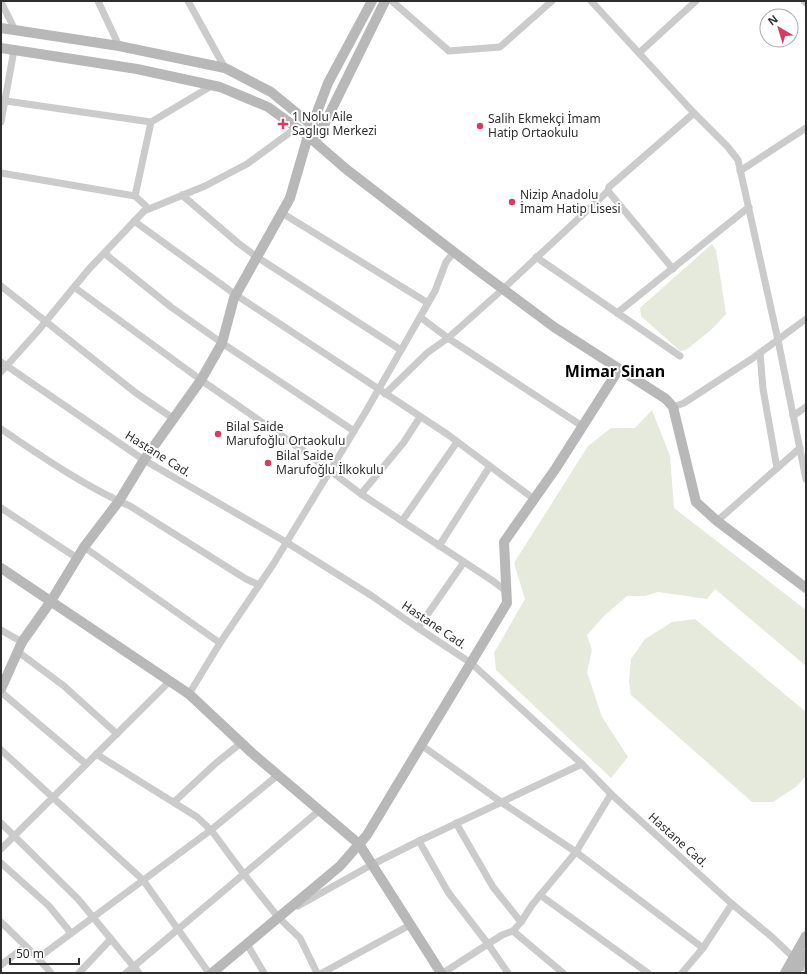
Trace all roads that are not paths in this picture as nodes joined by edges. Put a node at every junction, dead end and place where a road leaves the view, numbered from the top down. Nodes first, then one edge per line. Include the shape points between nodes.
1 (98, 1) edge
2 (188, 1) edge
3 (385, 1) edge
4 (392, 1) edge
5 (552, 1) edge
6 (591, 1) edge
7 (696, 1) edge
8 (1, 2) edge
9 (368, 3) edge
10 (1, 28) edge
11 (14, 30) junction
12 (119, 46) junction
13 (1, 48) edge
14 (14, 50) junction
15 (639, 53) junction
16 (225, 68) junction
17 (213, 86) junction
18 (6, 101) junction
19 (694, 113) junction
20 (1, 122) edge
21 (151, 122) junction
22 (296, 128) junction
23 (806, 128) edge
24 (316, 129) junction
25 (312, 139) junction
26 (740, 171) junction
27 (1, 173) edge
28 (608, 191) junction
29 (182, 195) junction
30 (135, 196) junction
31 (749, 207) junction
32 (148, 208) junction
33 (282, 213) junction
34 (134, 221) junction
35 (454, 252) junction
36 (104, 253) junction
37 (257, 257) junction
38 (536, 258) junction
39 (673, 269) junction
40 (1, 286) edge
41 (74, 286) junction
42 (503, 289) junction
43 (236, 295) junction
44 (428, 303) junction
45 (617, 313) junction
46 (420, 317) junction
47 (806, 319) edge
48 (46, 321) junction
49 (448, 338) junction
50 (778, 340) junction
51 (222, 343) junction
52 (401, 350) junction
53 (760, 354) junction
54 (680, 356) dead end
55 (3, 366) edge
56 (619, 369) junction
57 (201, 380) junction
58 (378, 390) junction
59 (385, 394) junction
60 (673, 406) junction
61 (806, 407) edge
62 (420, 416) junction
63 (793, 416) junction
64 (174, 419) junction
65 (582, 426) junction
66 (1, 429) edge
67 (354, 431) junction
68 (457, 442) junction
69 (800, 448) junction
70 (144, 460) junction
71 (490, 466) junction
72 (777, 468) junction
73 (330, 470) junction
74 (806, 479) edge
75 (361, 494) junction
76 (534, 499) junction
77 (119, 501) junction
78 (1, 508) edge
79 (402, 521) junction
80 (717, 521) junction
81 (286, 542) junction
82 (439, 546) junction
83 (84, 547) junction
84 (77, 558) junction
85 (464, 562) junction
86 (1, 568) edge
87 (259, 585) junction
88 (806, 588) edge
89 (507, 592) junction
90 (51, 601) junction
91 (418, 628) junction
92 (1, 630) edge
93 (220, 642) junction
94 (20, 647) junction
95 (471, 663) junction
96 (3, 677) edge
97 (170, 681) junction
98 (1, 691) edge
99 (190, 694) junction
100 (117, 734) junction
101 (241, 743) junction
102 (421, 744) junction
103 (1, 750) edge
104 (96, 754) junction
105 (86, 764) junction
106 (582, 764) junction
107 (278, 775) junction
108 (611, 794) junction
109 (52, 798) junction
110 (174, 802) junction
111 (501, 802) junction
112 (320, 810) junction
113 (1, 823) edge
114 (456, 823) junction
115 (211, 830) junction
116 (14, 836) junction
117 (418, 841) junction
118 (359, 844) junction
119 (1, 849) edge
120 (576, 852) junction
121 (1, 863) edge
122 (373, 864) junction
123 (243, 873) junction
124 (142, 880) junction
125 (540, 895) junction
126 (732, 904) junction
127 (280, 916) junction
128 (92, 918) junction
129 (1, 922) edge
130 (521, 922) junction
131 (410, 925) junction
132 (178, 929) junction
133 (513, 931) junction
134 (71, 933) junction
135 (806, 936) edge
136 (110, 939) junction
137 (247, 944) junction
138 (488, 944) junction
139 (26, 946) junction
140 (703, 948) junction
141 (806, 954) edge
142 (38, 958) junction
143 (1, 964) edge
144 (134, 966) junction
145 (798, 966) edge
146 (51, 973) edge
147 (79, 973) edge
148 (126, 973) edge
149 (139, 973) edge
150 (210, 973) edge
151 (264, 973) edge
152 (317, 973) edge
153 (322, 973) edge
154 (442, 973) edge
155 (508, 973) edge
156 (563, 973) edge
157 (648, 973) edge
158 (682, 973) edge
159 (785, 973) edge

1 - 12 street
2 - 16 street
3 - 24 street
4 - 5 street via 449,51 500,47
6 - 15 street
7 - 15 street
8 - 11 street
9 - 24 street via 328,83
10 - 11 street
11 - 12 street
12 - 16 street
13 - 14 street
14 - 17 street via 137,69
14 - 18 street
15 - 19 street
16 - 24 street via 271,92
17 - 21 street
17 - 22 street via 268,107
18 - 20 street
18 - 21 street
19 - 26 street via 727,146 738,160
19 - 28 street via 608,187
21 - 30 street
22 - 25 street
22 - 29 street via 247,164
23 - 26 street
24 - 25 street
25 - 33 street
25 - 35 street via 346,169
26 - 31 street
27 - 30 street
28 - 38 street
28 - 39 street
29 - 32 street
29 - 37 street
30 - 32 street
31 - 39 street
31 - 50 street
32 - 34 street
33 - 37 street
33 - 44 street
34 - 36 street
34 - 43 street
35 - 42 street
35 - 44 street via 446,262
36 - 41 street
36 - 51 street via 171,307
37 - 43 street
37 - 52 street
38 - 42 street
38 - 45 street
39 - 45 street
40 - 48 street
41 - 48 street
41 - 57 street
42 - 49 street
42 - 56 street via 554,327
43 - 51 street
43 - 58 street
44 - 46 street
45 - 54 street
46 - 49 street
46 - 52 street
47 - 50 street
48 - 55 street
48 - 64 street via 136,393
49 - 59 street via 427,353
49 - 65 street
50 - 53 street
50 - 63 street
51 - 57 street
51 - 67 street
52 - 58 street
53 - 60 street via 684,402
53 - 72 street
55 - 70 street, Hastane Cad.
56 - 60 street
56 - 65 street
57 - 64 street
57 - 73 street
58 - 59 street
58 - 67 street
59 - 62 street
60 - 80 street via 696,502
61 - 63 street
62 - 68 street
62 - 75 street via 404,442
63 - 69 street
64 - 70 street
65 - 76 street
66 - 77 street via 63,470
67 - 73 street
68 - 71 street
68 - 79 street
69 - 72 street
69 - 74 street
70 - 77 street
70 - 81 street, Hastane Cad.
71 - 76 street
71 - 82 street
72 - 80 street
73 - 75 street
73 - 81 street
75 - 79 street
76 - 89 street via 504,542
77 - 83 street
77 - 87 street
78 - 84 street
79 - 82 street
80 - 88 street
81 - 87 street
81 - 91 street, Hastane Cad.
82 - 85 street
83 - 84 street
83 - 93 street
84 - 90 street
85 - 89 street
85 - 91 street
86 - 90 street
87 - 93 street
89 - 95 street via 507,603
90 - 94 street
90 - 97 street
91 - 95 street, Hastane Cad.
92 - 94 street
93 - 99 street
94 - 96 street
94 - 100 street
95 - 102 street
95 - 106 street, Hastane Cad.
96 - 98 street
97 - 99 street
97 - 100 street
98 - 105 street
99 - 101 street
100 - 104 street
101 - 107 street
101 - 110 street
102 - 111 street
102 - 118 street via 367,835
103 - 109 street
104 - 105 street
104 - 110 street
105 - 109 street
106 - 108 street, Hastane Cad.
106 - 111 street
107 - 112 street
107 - 115 street
108 - 120 street
108 - 126 street, Hastane Cad.
109 - 116 street
109 - 124 street
110 - 115 street
111 - 114 street
111 - 120 street
112 - 118 street
112 - 123 street
113 - 116 street
114 - 117 street
114 - 130 street via 493,888
115 - 123 street
115 - 124 street
116 - 119 street
116 - 128 street via 78,899
117 - 122 street
117 - 138 street via 448,892
118 - 122 street
118 - 127 street via 340,866
120 - 125 street
120 - 140 street
121 - 134 street via 49,906
122 - 127 street
122 - 131 street
123 - 127 street
123 - 132 street
124 - 128 street
124 - 132 street
125 - 130 street
125 - 157 street
126 - 140 street
126 - 145 street, Hastane Cad. via 772,937
127 - 137 street
127 - 152 street via 300,938
128 - 134 street
128 - 136 street
129 - 139 street
130 - 133 street
131 - 153 street
131 - 154 street
132 - 144 street
132 - 150 street
133 - 138 street
133 - 156 street
134 - 142 street
135 - 145 street
136 - 144 street
136 - 147 street
137 - 150 street
137 - 151 street
138 - 154 street
138 - 155 street
139 - 142 street
139 - 143 street
140 - 158 street
141 - 145 street
142 - 146 street
144 - 148 street
144 - 149 street
145 - 159 street

